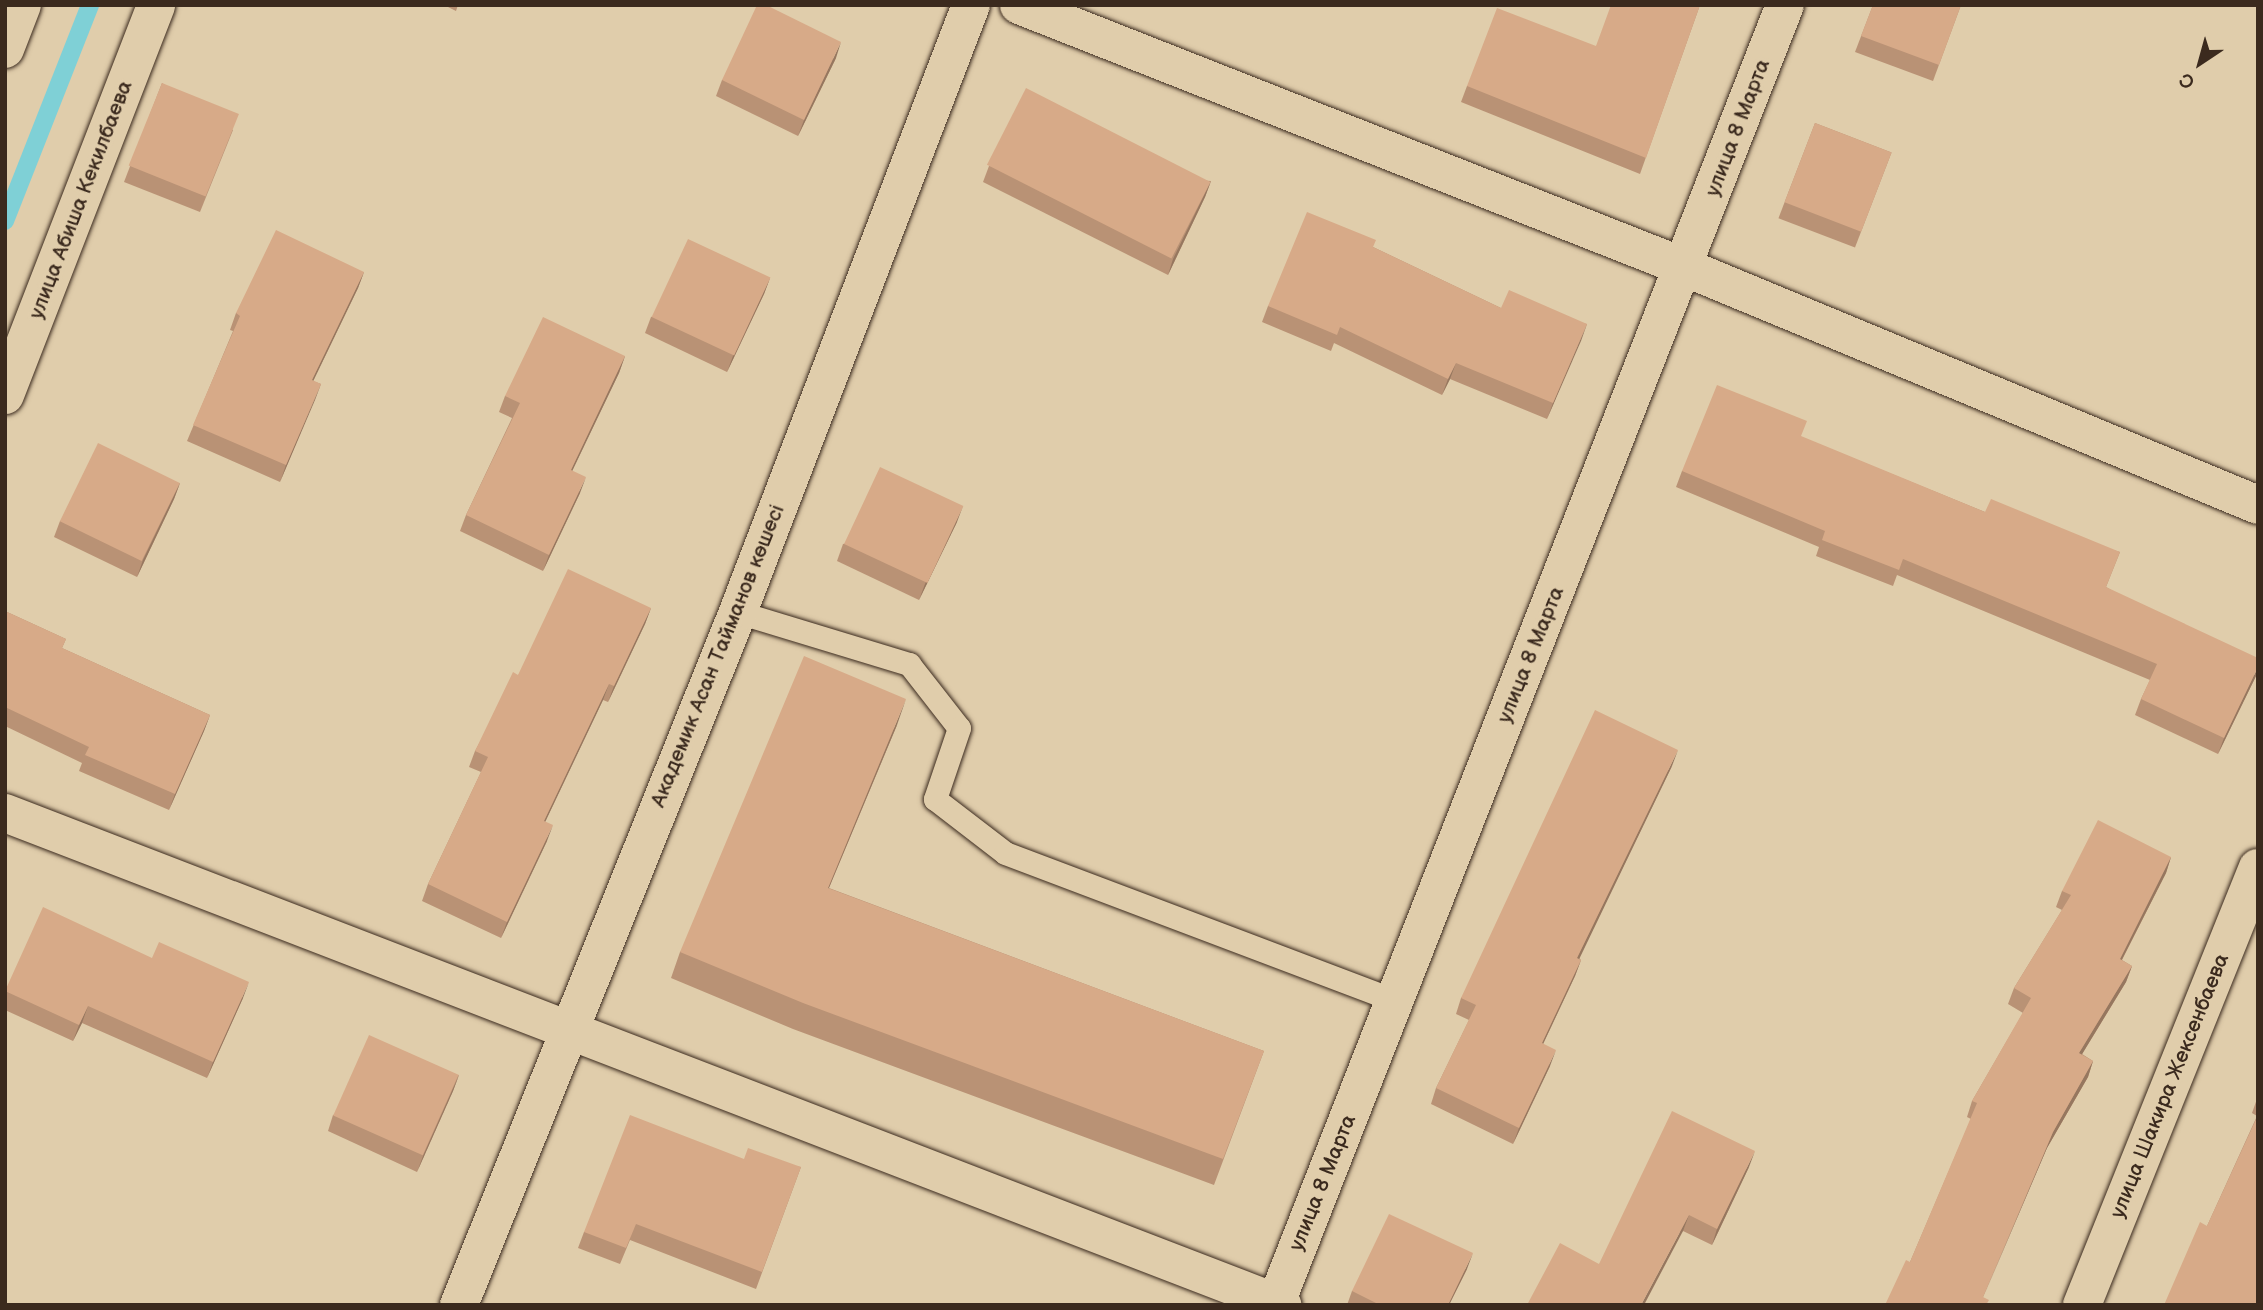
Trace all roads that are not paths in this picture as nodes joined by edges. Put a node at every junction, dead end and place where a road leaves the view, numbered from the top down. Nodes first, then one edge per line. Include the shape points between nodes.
1 (22, 5) edge
2 (156, 5) edge
3 (971, 5) edge
4 (1018, 5) edge
5 (1785, 5) edge
6 (5, 49) edge
7 (1685, 267) junction
8 (5, 395) edge
9 (2258, 505) edge
10 (738, 612) junction
11 (5, 813) edge
12 (2258, 867) edge
13 (1395, 1000) junction
14 (566, 1031) junction
15 (1278, 1304) edge
16 (459, 1305) edge
17 (2082, 1305) edge

1 - 6 street
2 - 8 street, улица Абиша Кекилбаева
3 - 10 street, Академик Асан Тайманов көшесі
4 - 7 street
5 - 7 street, улица 8 Марта
7 - 9 street
7 - 13 street, улица 8 Марта
10 - 13 lane via 909,664 959,728 935,799 1005,853
10 - 14 street, Академик Асан Тайманов көшесі
11 - 14 street
12 - 17 street, улица Шакира Жексенбаева
13 - 15 street, улица 8 Марта
14 - 15 street
14 - 16 street, Академик Асан Тайманов көшесі

